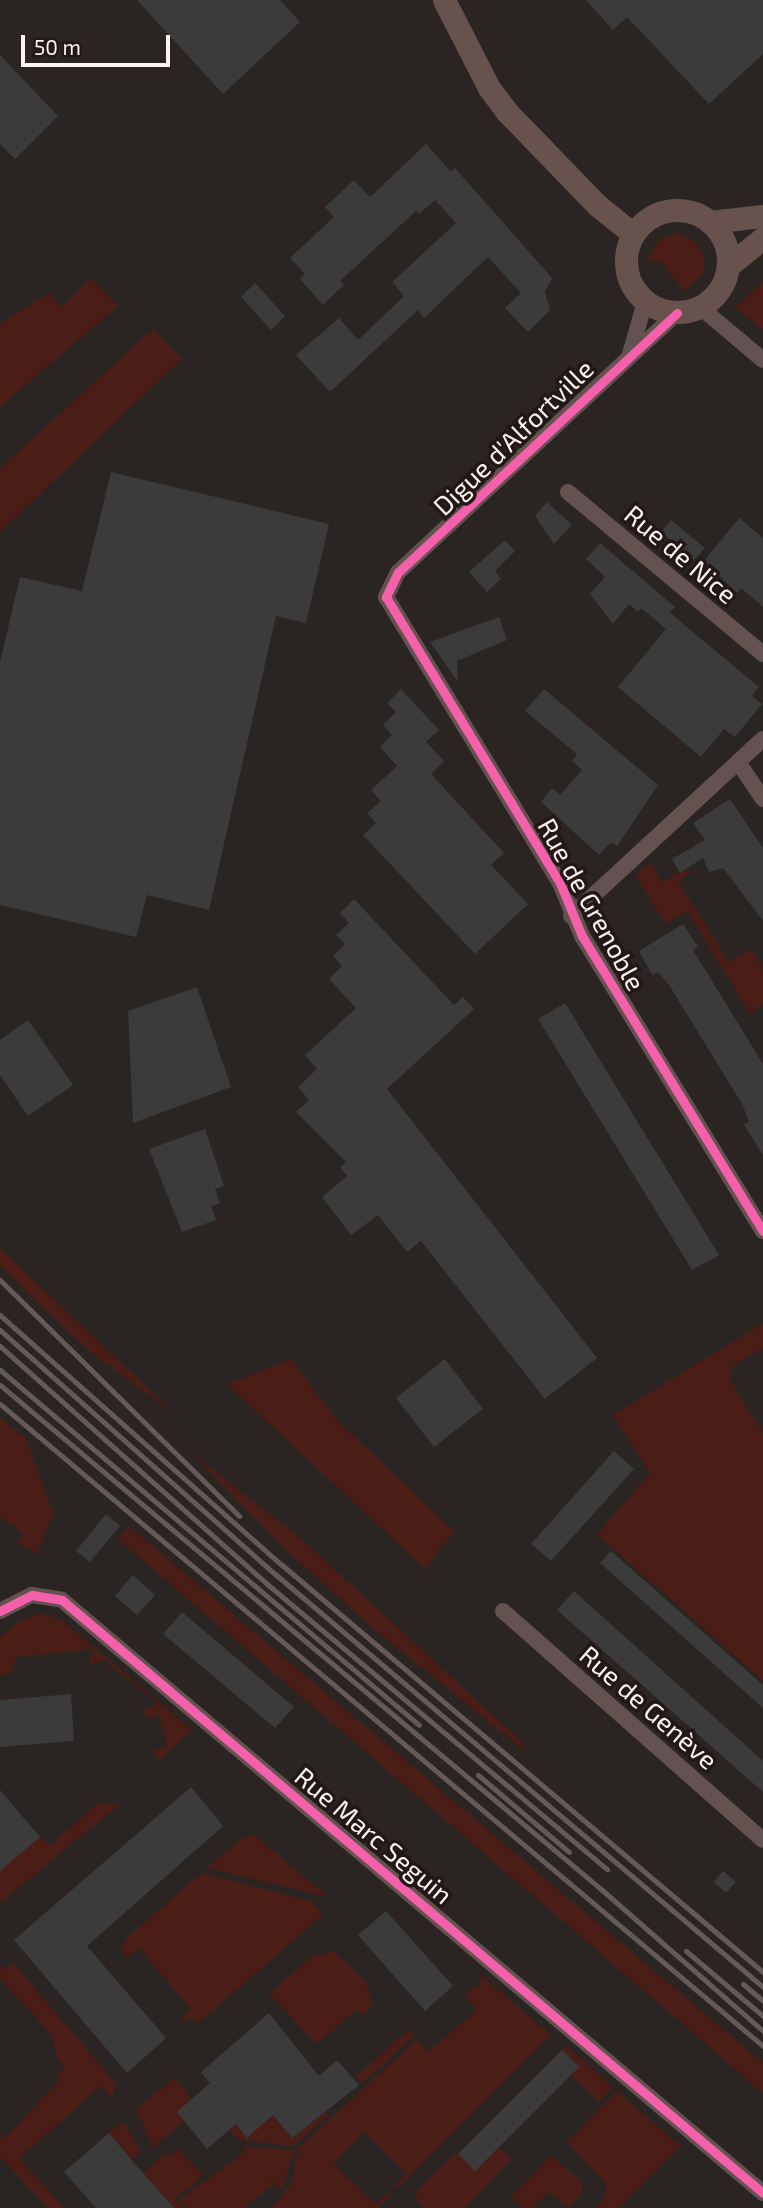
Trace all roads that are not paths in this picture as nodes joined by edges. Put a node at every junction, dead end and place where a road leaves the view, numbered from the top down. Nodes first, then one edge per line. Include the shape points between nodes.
1 (444, 0) edge
2 (763, 216) edge
3 (710, 222) junction
4 (633, 234) junction
5 (763, 238) edge
6 (728, 265) junction
7 (645, 302) junction
8 (701, 307) junction
9 (677, 313) junction
10 (630, 354) junction
11 (763, 360) edge
12 (568, 492) dead end
13 (386, 597) joint
14 (763, 654) edge
15 (763, 739) edge
16 (738, 762) junction
17 (763, 799) edge
18 (571, 916) junction
19 (763, 1231) edge
20 (0, 1611) edge
21 (503, 1611) dead end
22 (763, 1840) edge
23 (763, 2193) edge

1 - 4 street via 489,88 508,113 597,205
2 - 3 street
3 - 4 street via 683,210 668,211 655,215
3 - 6 street via 724,241
4 - 7 street via 625,263 628,277
5 - 6 street
6 - 8 street via 714,297
7 - 9 street
7 - 10 street, Digue d'Alfortville
8 - 9 street
8 - 11 street
9 - 10 street, Digue d'Alfortville
10 - 13 street, Digue d'Alfortville via 398,572
12 - 14 street, Rue de Nice
13 - 18 street, Rue de Grenoble via 560,883
15 - 16 street
16 - 17 street
16 - 18 street
18 - 19 street, Rue de Grenoble
20 - 23 street, Rue Marc Seguin via 32,1594 62,1600
21 - 22 street, Rue de Genève

